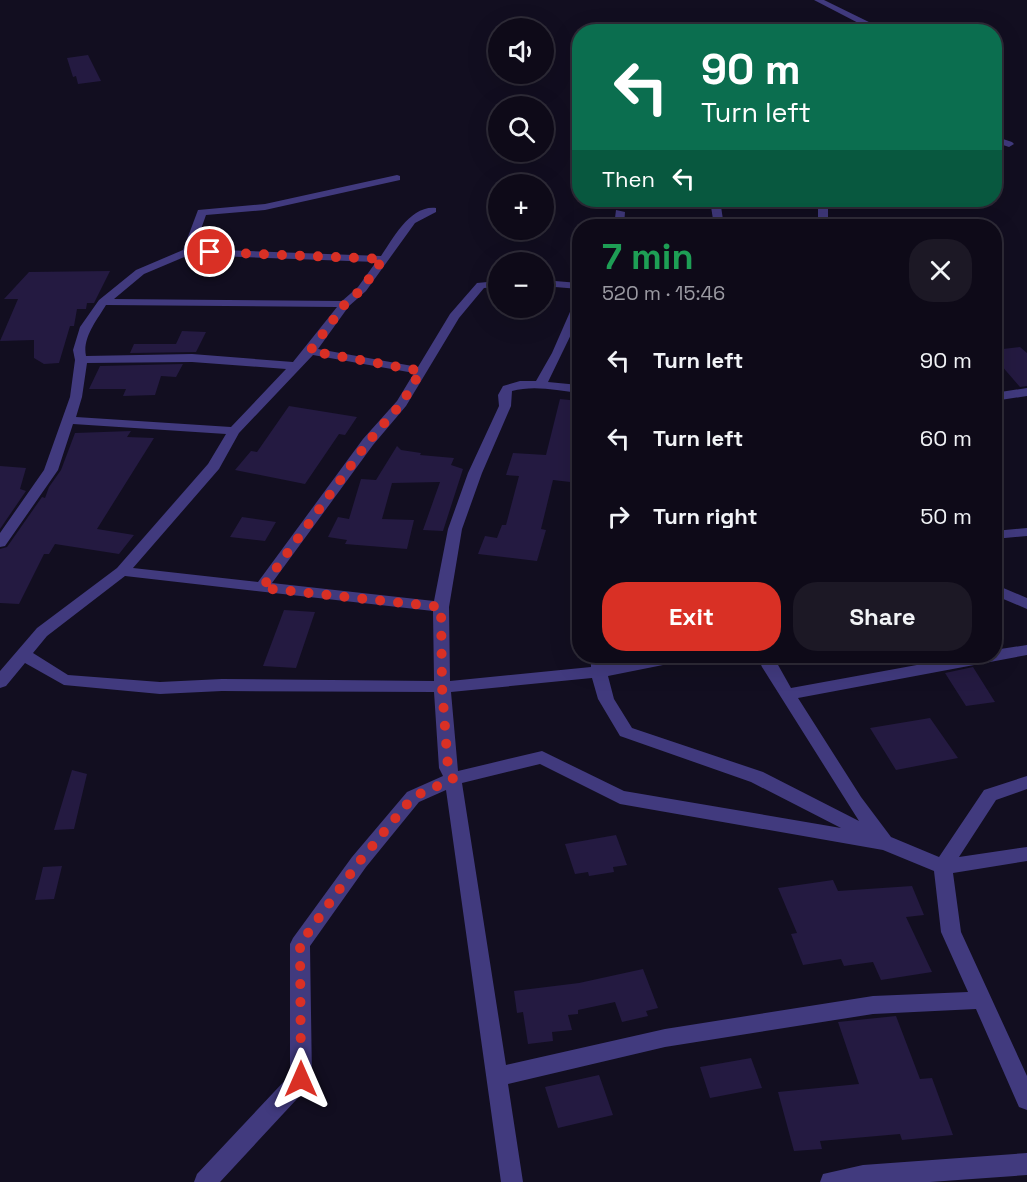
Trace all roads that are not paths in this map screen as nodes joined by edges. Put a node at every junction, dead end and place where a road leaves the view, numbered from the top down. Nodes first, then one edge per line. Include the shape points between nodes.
1 (818, 0) edge
2 (867, 24) edge
3 (1002, 142) edge
4 (1009, 144) dead end
5 (397, 178) dead end
6 (432, 210) dead end
7 (620, 213) dead end
8 (620, 219) edge
9 (188, 252) junction
10 (383, 259) junction
11 (554, 284) edge
12 (488, 285) edge
13 (572, 285) edge
14 (103, 302) junction
15 (345, 304) junction
16 (572, 321) edge
17 (310, 351) junction
18 (81, 360) junction
19 (293, 366) junction
20 (421, 371) junction
21 (540, 385) junction
22 (572, 388) edge
23 (1027, 392) edge
24 (1002, 396) edge
25 (70, 420) junction
26 (234, 431) junction
27 (1027, 532) edge
28 (1002, 534) edge
29 (0, 543) edge
30 (122, 572) junction
31 (262, 588) junction
32 (1002, 593) edge
33 (1027, 604) edge
34 (441, 607) junction
35 (1027, 650) edge
36 (23, 654) junction
37 (1002, 654) edge
38 (768, 663) edge
39 (951, 663) edge
40 (599, 664) edge
41 (0, 682) edge
42 (442, 687) junction
43 (788, 694) junction
44 (453, 779) junction
45 (1027, 782) edge
46 (886, 843) junction
47 (1027, 854) edge
48 (943, 867) junction
49 (981, 1000) junction
50 (496, 1077) junction
51 (1027, 1100) edge
52 (1027, 1164) edge
53 (864, 1179) edge
54 (206, 1182) edge
55 (512, 1182) edge
56 (831, 1182) edge

1 - 2 street
3 - 4 street
5 - 9 street via 265,207 202,212
6 - 10 street via 411,221
7 - 8 street
9 - 10 street
9 - 14 street via 140,272
10 - 15 street via 362,289
11 - 13 street
12 - 20 street via 481,285 454,316
14 - 15 street
14 - 18 street via 86,327 79,350
15 - 17 street
16 - 21 street
17 - 19 street
17 - 20 street
18 - 19 street via 192,358
18 - 25 street
19 - 26 street
20 - 31 street via 402,403 368,442
21 - 22 street
21 - 34 street via 520,385 507,389 504,395 505,406 455,529
23 - 24 street
25 - 26 street
25 - 29 street via 51,470
26 - 30 street via 214,466
27 - 28 street
30 - 31 street
30 - 36 street via 42,632
31 - 34 street
32 - 33 street
34 - 42 street
35 - 37 street
36 - 41 street
36 - 42 street via 64,680 104,685
38 - 43 street
39 - 43 street
40 - 42 street
40 - 46 street via 606,699 626,732 757,777
42 - 44 street via 448,768
43 - 46 street via 855,802
44 - 46 street via 542,757 620,797
44 - 50 street
44 - 54 street via 413,797 359,862 300,944 301,1079
45 - 48 street via 990,795
46 - 48 street
47 - 48 street
48 - 49 street via 951,932
49 - 50 street via 873,1005 665,1038
49 - 51 street
50 - 55 street
52 - 53 street
53 - 56 street

